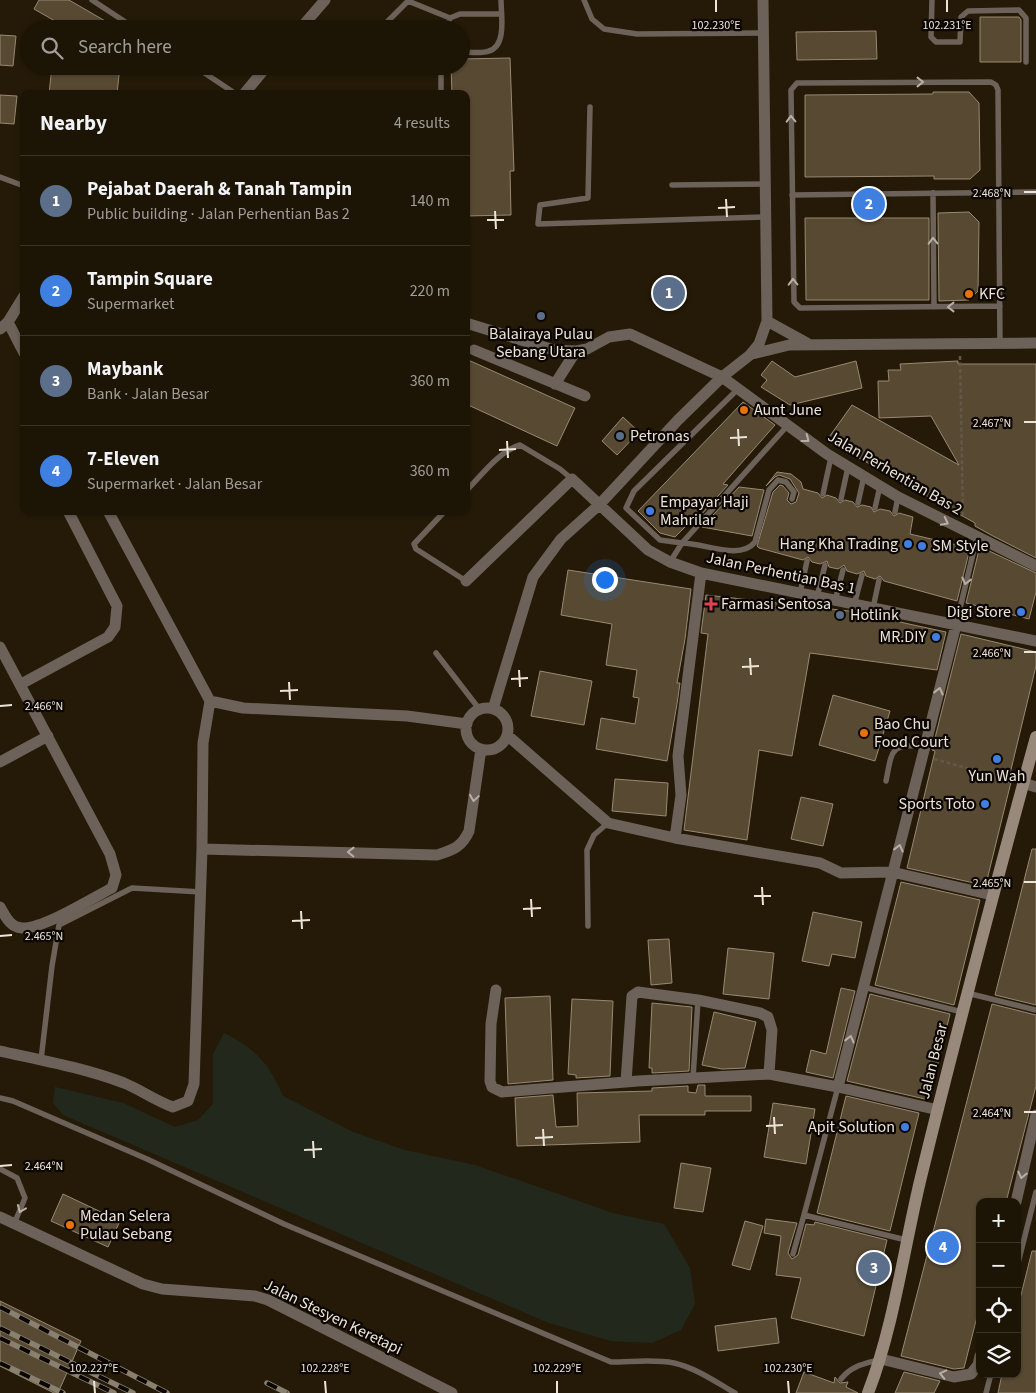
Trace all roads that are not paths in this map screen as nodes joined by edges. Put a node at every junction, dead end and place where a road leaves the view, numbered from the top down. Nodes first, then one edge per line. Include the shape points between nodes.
1 (92, 0) edge
2 (325, 0) edge
3 (501, 0) edge
4 (584, 0) edge
5 (763, 0) edge
6 (932, 0) edge
7 (501, 14) junction
8 (450, 18) joint
9 (122, 20) edge
10 (308, 20) edge
11 (389, 20) edge
12 (763, 32) junction
13 (470, 52) edge
14 (1026, 62) dead end
15 (208, 75) edge
16 (260, 75) edge
17 (441, 75) edge
18 (230, 90) edge
19 (247, 90) edge
20 (441, 90) edge
21 (590, 107) dead end
22 (0, 177) edge
23 (20, 184) edge
24 (765, 184) junction
25 (672, 186) dead end
26 (999, 192) junction
27 (1036, 192) edge
28 (933, 193) junction
29 (792, 195) junction
30 (765, 217) junction
31 (20, 302) edge
32 (1000, 306) junction
33 (934, 307) junction
34 (767, 322) junction
35 (470, 324) edge
36 (4, 326) edge
37 (1036, 343) edge
38 (1000, 344) junction
39 (813, 346) junction
40 (20, 347) edge
41 (474, 350) dead end
42 (576, 351) junction
43 (750, 355) junction
44 (722, 377) junction
45 (555, 384) junction
46 (738, 389) junction
47 (584, 396) dead end
48 (788, 424) junction
49 (831, 457) junction
50 (848, 467) junction
51 (864, 476) junction
52 (572, 479) junction
53 (470, 486) edge
54 (880, 486) junction
55 (823, 494) dead end
56 (898, 497) junction
57 (792, 499) dead end
58 (841, 499) dead end
59 (858, 504) dead end
60 (599, 505) junction
61 (875, 508) dead end
62 (895, 512) dead end
63 (70, 515) edge
64 (110, 515) edge
65 (441, 515) edge
66 (977, 537) junction
67 (682, 543) junction
68 (807, 561) dead end
69 (670, 562) junction
70 (825, 565) dead end
71 (1036, 566) edge
72 (843, 570) dead end
73 (701, 573) junction
74 (862, 575) dead end
75 (879, 580) dead end
76 (466, 581) joint
77 (800, 594) junction
78 (817, 597) junction
79 (835, 601) junction
80 (854, 605) junction
81 (872, 608) junction
82 (956, 625) junction
83 (1034, 639) edge
84 (0, 647) edge
85 (436, 652) dead end
86 (21, 684) junction
87 (210, 701) junction
88 (493, 709) junction
89 (480, 710) junction
90 (467, 724) junction
91 (507, 735) junction
92 (48, 736) junction
93 (1036, 737) edge
94 (481, 749) junction
95 (924, 751) junction
96 (0, 762) edge
97 (886, 781) dead end
98 (1023, 783) junction
99 (1036, 787) edge
100 (608, 823) junction
101 (674, 838) junction
102 (202, 849) junction
103 (892, 872) junction
104 (201, 892) junction
105 (992, 895) junction
106 (0, 907) edge
107 (588, 926) dead end
108 (863, 987) junction
109 (496, 990) dead end
110 (966, 993) junction
111 (698, 1000) junction
112 (1036, 1010) edge
113 (962, 1012) junction
114 (0, 1051) edge
115 (42, 1060) junction
116 (769, 1074) junction
117 (693, 1078) junction
118 (626, 1082) junction
119 (838, 1087) junction
120 (0, 1098) edge
121 (938, 1110) junction
122 (1036, 1115) edge
123 (0, 1169) edge
124 (1036, 1192) edge
125 (1017, 1198) edge
126 (804, 1215) junction
127 (0, 1217) edge
128 (14, 1224) junction
129 (906, 1240) junction
130 (1021, 1252) edge
131 (793, 1254) dead end
132 (881, 1359) junction
133 (976, 1368) edge
134 (990, 1378) edge
135 (842, 1379) dead end
136 (452, 1393) edge
137 (735, 1393) edge
138 (868, 1393) edge
139 (986, 1393) edge

1 - 9 lane
2 - 10 street
3 - 7 lane
4 - 12 lane via 592,18 604,29 637,34
5 - 12 street
6 - 14 lane via 931,37 936,42 960,42 961,17 968,10 1019,10 1026,18
7 - 8 lane via 460,14
7 - 13 lane via 501,38 497,46 489,52
8 - 11 lane via 408,1
12 - 24 street
15 - 18 lane
16 - 19 street
17 - 20 lane
21 - 30 lane via 588,198 540,204 538,224
22 - 23 lane
24 - 25 lane
24 - 30 street
26 - 27 lane
26 - 28 lane
29 -> 26 lane via 791,90 797,82 991,82 998,90
26 - 32 lane
28 - 29 lane
33 -> 28 lane
33 -> 29 lane via 796,306
30 - 34 street
31 - 36 street
32 -> 33 lane
32 - 38 lane
34 - 39 street
34 - 43 street via 760,344
35 - 42 street via 554,350
36 - 40 street
37 - 38 street
38 - 39 street
39 - 43 street via 778,346
41 - 45 street
42 - 44 street, Jalan Perhentian Bas 2 via 587,349 608,337 630,334
42 - 45 street
43 - 44 street
44 - 46 street, Jalan Perhentian Bas 2
44 - 60 street
45 - 47 street
46 - 48 street, Jalan Perhentian Bas 2
46 - 67 lane via 634,490 626,508 660,540
48 -> 49 street, Jalan Perhentian Bas 2
48 - 67 lane
49 - 50 street, Jalan Perhentian Bas 2
49 - 55 lane
50 - 51 street, Jalan Perhentian Bas 2
50 - 58 lane
51 - 54 street, Jalan Perhentian Bas 2
51 - 59 lane
52 - 53 lane via 520,445 502,455
52 - 60 street, Jalan Perhentian Bas 1
52 - 76 street
54 - 56 street, Jalan Perhentian Bas 2
54 - 61 lane
56 - 62 lane
56 -> 66 street, Jalan Perhentian Bas 2
57 - 67 lane via 794,492 786,482 778,480 769,490 755,542 750,549 738,552
60 - 69 street, Jalan Perhentian Bas 1 via 648,550
60 - 88 street via 561,539 533,577
63 - 86 street via 117,606 115,628 108,637
64 - 87 street
65 - 76 lane via 414,544 416,549
66 - 71 street, Jalan Perhentian Bas 2
66 -> 82 lane
67 - 69 lane
68 - 77 lane
69 - 73 street, Jalan Perhentian Bas 1
70 - 78 lane
72 - 79 lane
73 - 77 street, Jalan Perhentian Bas 1
73 - 101 street via 678,756 681,795
74 - 80 lane
75 - 81 lane
77 - 78 street, Jalan Perhentian Bas 1
78 - 79 street, Jalan Perhentian Bas 1
79 - 80 street, Jalan Perhentian Bas 1
80 - 81 street, Jalan Perhentian Bas 1
81 - 82 street, Jalan Perhentian Bas 1
82 - 83 street, Jalan Perhentian Bas 1
95 -> 82 street
84 - 86 street
85 - 89 lane
86 - 92 street
87 - 90 street via 243,708 407,716
87 - 102 street via 202,743
88 - 89 street
88 - 91 street via 504,717
89 - 90 street
90 - 94 street via 467,736 475,747
91 - 94 street via 494,749
91 - 100 street
92 - 96 street
92 - 106 street via 110,854 116,875 112,888 39,926 20,928 8,922
93 - 98 street, Jalan Besar
94 -> 102 street via 469,831 456,849 437,855
95 - 97 lane via 906,744 896,747 892,751
103 -> 95 street
98 - 99 street
98 - 105 street, Jalan Besar
100 - 101 street
100 - 107 lane via 594,835 587,850
101 - 103 street via 820,863 841,872
102 - 104 street
103 - 105 street
103 - 108 street
104 - 115 lane via 132,888 59,926
104 - 115 street via 194,1084 188,1101 173,1107 125,1084
105 - 110 street, Jalan Besar
108 - 113 lane
119 -> 108 street
109 - 118 street via 491,1024 492,1087 502,1092
110 - 112 lane
110 - 113 street, Jalan Besar
111 - 116 street via 768,1017 772,1030
111 - 117 lane
111 - 118 street via 638,992 632,996
113 - 121 street, Jalan Besar
114 - 115 street
116 - 117 street
116 - 119 street
117 - 118 street
119 - 121 street
119 - 126 lane
120 - 137 lane via 147,1159 284,1224 611,1362 675,1364 704,1375
121 - 129 street, Jalan Besar
122 -> 125 street
123 -> 128 lane via 17,1178 25,1198
124 - 130 lane
126 - 129 lane
126 - 131 lane
127 - 128 street, Jalan Stesyen Keretapi
128 - 136 street, Jalan Stesyen Keretapi via 143,1284 162,1289 255,1296 268,1300
129 - 132 street, Jalan Besar
133 -> 132 street via 971,1374 954,1376
132 - 135 lane via 854,1367
132 - 138 street, Jalan Besar
134 - 139 lane

